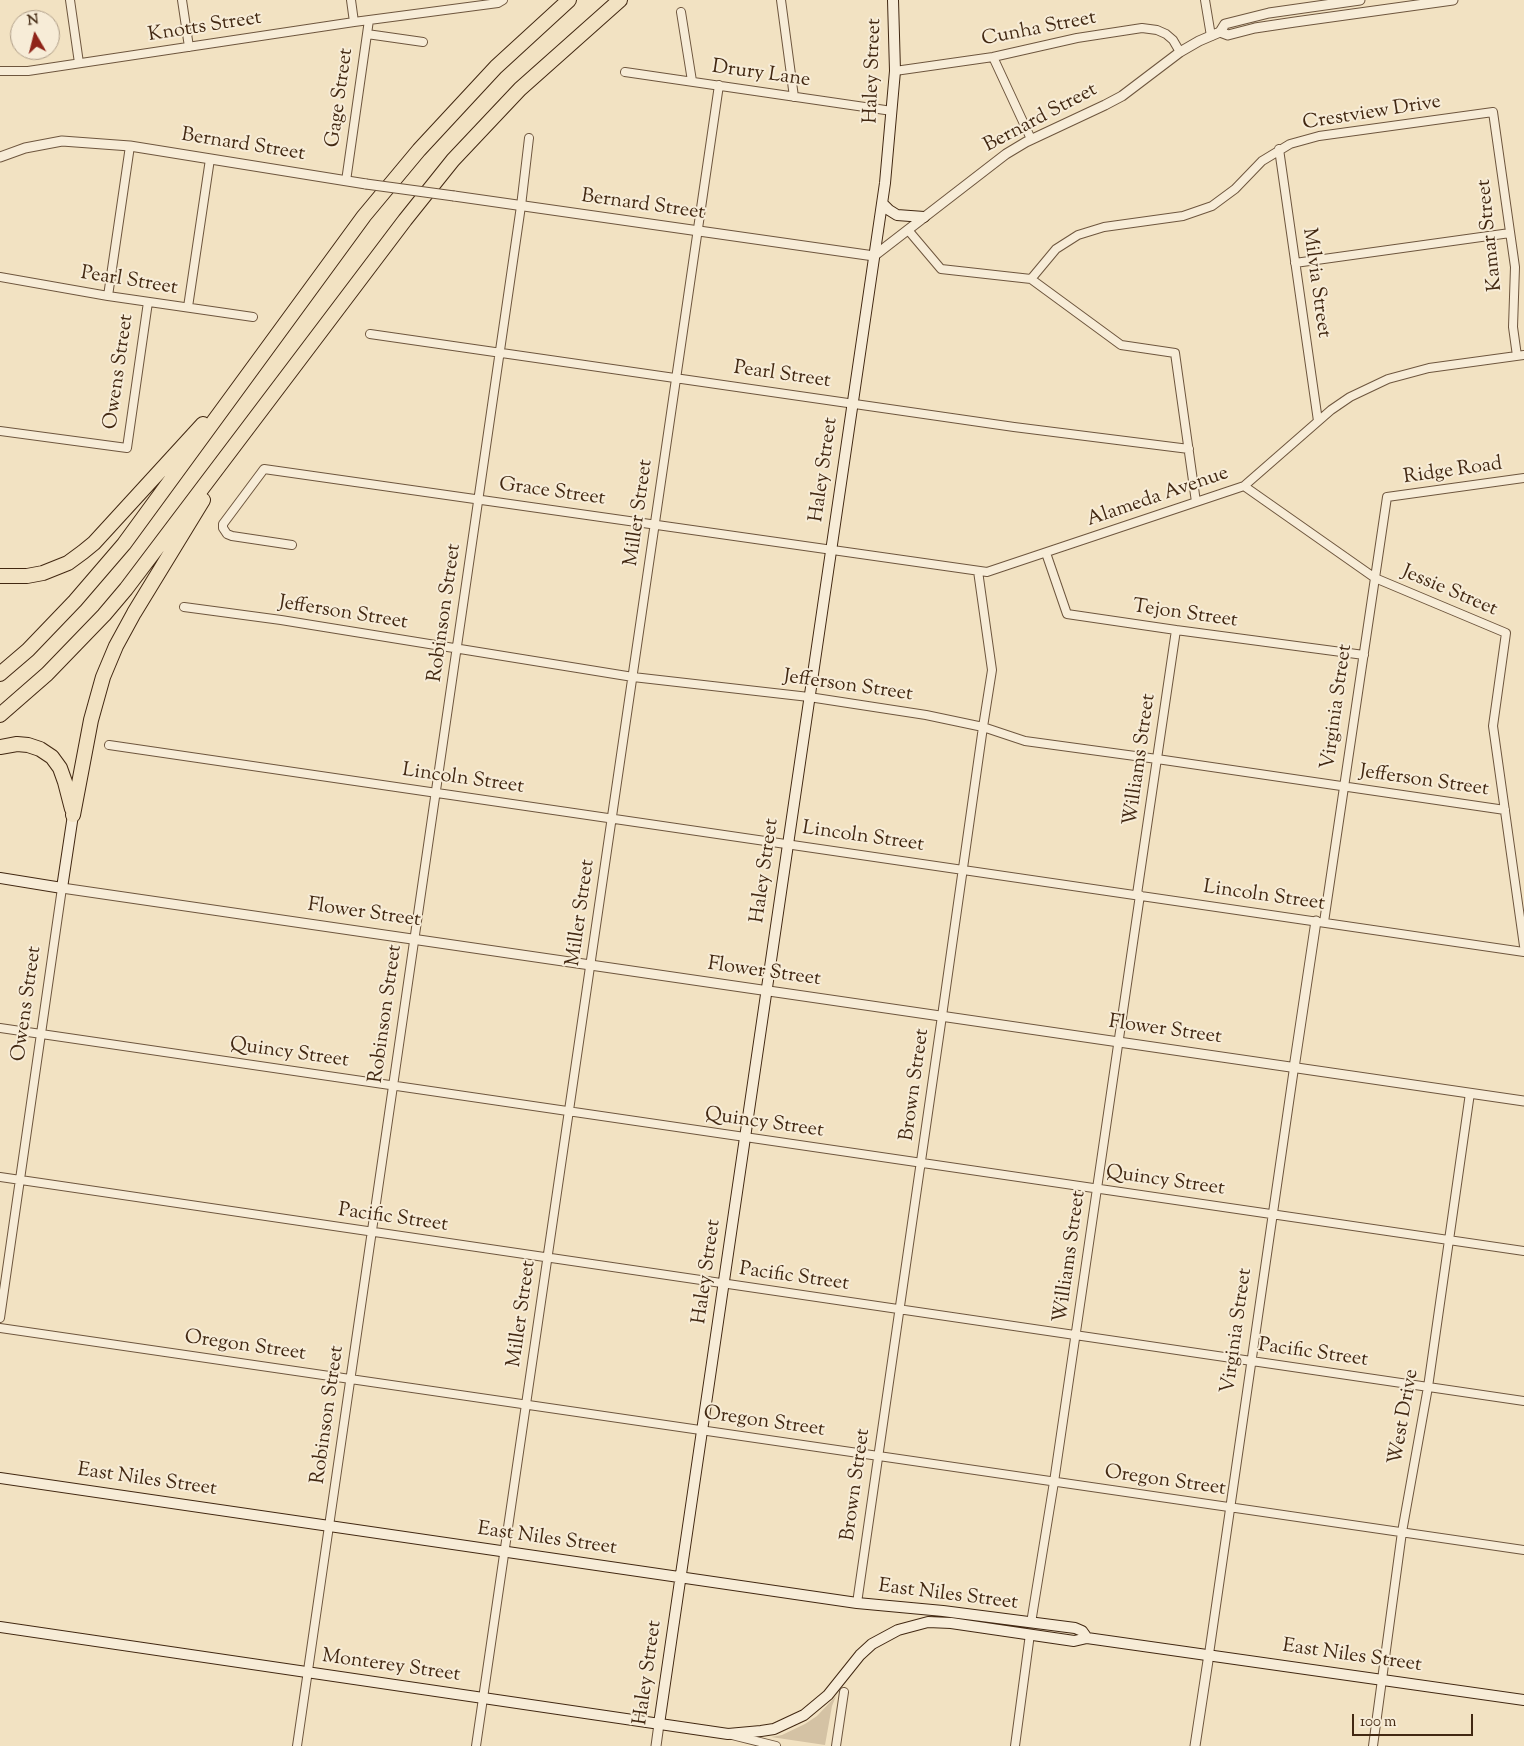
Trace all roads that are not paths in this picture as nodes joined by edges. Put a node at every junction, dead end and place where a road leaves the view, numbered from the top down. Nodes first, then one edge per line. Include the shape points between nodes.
1 (70, 0) edge
2 (182, 0) edge
3 (351, 0) edge
4 (503, 0) edge
5 (569, 0) edge
6 (620, 0) edge
7 (781, 0) edge
8 (893, 0) edge
9 (1205, 0) edge
10 (1360, 0) edge
11 (1453, 0) edge
12 (457, 4) edge
13 (681, 12) dead end
14 (369, 20) junction
15 (354, 22) junction
16 (367, 34) junction
17 (1215, 34) junction
18 (423, 42) dead end
19 (189, 47) junction
20 (1180, 52) junction
21 (993, 57) junction
22 (79, 63) junction
23 (0, 71) edge
24 (895, 71) junction
25 (625, 72) dead end
26 (692, 81) junction
27 (719, 85) junction
28 (794, 97) junction
29 (892, 111) junction
30 (1493, 112) joint
31 (530, 138) dead end
32 (1032, 139) junction
33 (130, 146) junction
34 (1279, 149) junction
35 (0, 157) edge
36 (210, 159) junction
37 (346, 181) junction
38 (882, 203) junction
39 (521, 206) junction
40 (924, 217) junction
41 (908, 230) junction
42 (698, 231) junction
43 (1510, 233) junction
44 (874, 256) junction
45 (1296, 263) junction
46 (0, 277) edge
47 (1031, 280) junction
48 (108, 296) junction
49 (148, 302) junction
50 (188, 308) junction
51 (254, 317) dead end
52 (370, 334) dead end
53 (500, 353) junction
54 (1521, 355) edge
55 (676, 378) junction
56 (244, 379) junction
57 (852, 403) junction
58 (1318, 421) junction
59 (0, 431) edge
60 (244, 434) junction
61 (1189, 449) junction
62 (1524, 478) edge
63 (1244, 486) junction
64 (1387, 497) joint
65 (479, 499) junction
66 (1196, 502) junction
67 (655, 524) junction
68 (292, 546) dead end
69 (831, 549) junction
70 (1046, 553) junction
71 (978, 571) junction
72 (0, 576) edge
73 (1375, 578) junction
74 (184, 607) dead end
75 (1176, 630) junction
76 (457, 648) junction
77 (1364, 654) junction
78 (0, 674) edge
79 (633, 677) junction
80 (809, 697) junction
81 (0, 715) edge
82 (982, 727) junction
83 (109, 745) dead end
84 (0, 747) edge
85 (1157, 759) junction
86 (1344, 786) junction
87 (436, 792) junction
88 (1505, 810) junction
89 (73, 814) junction
90 (612, 818) junction
91 (788, 843) junction
92 (963, 869) junction
93 (0, 878) edge
94 (62, 888) junction
95 (1138, 895) junction
96 (1320, 921) junction
97 (414, 939) junction
98 (1524, 946) edge
99 (1524, 952) edge
100 (590, 965) junction
101 (766, 991) junction
102 (942, 1016) junction
103 (0, 1028) edge
104 (41, 1034) junction
105 (1118, 1042) junction
106 (1294, 1068) junction
107 (393, 1086) junction
108 (1470, 1093) junction
109 (1524, 1101) edge
110 (569, 1112) junction
111 (745, 1137) junction
112 (921, 1163) junction
113 (0, 1177) edge
114 (20, 1180) junction
115 (1097, 1189) junction
116 (1273, 1214) junction
117 (372, 1232) junction
118 (1449, 1240) junction
119 (1524, 1251) edge
120 (548, 1258) junction
121 (724, 1284) junction
122 (899, 1310) junction
123 (0, 1318) edge
124 (0, 1328) edge
125 (1076, 1336) junction
126 (1252, 1361) junction
127 (350, 1379) junction
128 (1428, 1387) junction
129 (1524, 1401) edge
130 (526, 1405) junction
131 (702, 1430) junction
132 (878, 1456) junction
133 (0, 1478) edge
134 (1054, 1482) junction
135 (1230, 1508) junction
136 (329, 1526) junction
137 (1402, 1532) junction
138 (1524, 1550) edge
139 (505, 1551) junction
140 (681, 1577) junction
141 (857, 1603) junction
142 (0, 1627) edge
143 (1030, 1629) junction
144 (1209, 1654) junction
145 (308, 1672) junction
146 (1381, 1679) junction
147 (844, 1692) dead end
148 (483, 1698) junction
149 (1524, 1700) edge
150 (659, 1724) junction
151 (728, 1734) junction
152 (297, 1746) edge
153 (476, 1746) edge
154 (656, 1746) edge
155 (776, 1746) edge
156 (836, 1746) edge
157 (1015, 1746) edge
158 (1195, 1746) edge
159 (1373, 1746) edge

1 - 22 street
2 - 19 street
3 - 15 street, Gage Street
4 - 12 street, Knotts Street via 498,3
5 - 56 highway via 496,67 418,150 364,216
6 - 60 highway via 520,89 453,160
7 - 28 street
8 - 24 main road, Haley Street
9 - 17 street
10 - 17 street, Bernard Street via 1248,17 1225,24
11 - 17 street, Bernard Street via 1255,28 1228,35
12 - 14 street, Knotts Street
13 - 26 street
14 - 15 street, Knotts Street
14 - 16 street, Gage Street
15 - 19 street, Knotts Street
16 - 18 street
16 - 37 street, Gage Street
17 - 20 street, Bernard Street
19 - 22 street, Knotts Street
20 - 21 street, Cunha Street via 1166,34 1147,28 1077,38
20 - 32 street, Bernard Street via 1122,96
21 - 24 street, Cunha Street
21 - 32 street
22 - 23 street, Knotts Street via 28,71
24 - 29 main road, Haley Street
25 - 26 street, Drury Lane
26 - 27 street, Drury Lane
27 - 28 street, Drury Lane
27 - 42 street, Miller Street
28 - 29 street, Drury Lane
29 - 38 main road, Haley Street
30 - 34 street, Crestview Drive via 1319,136
30 - 43 street, Kamar Street
31 - 39 street, Robinson Street
32 - 40 street, Bernard Street via 1006,154
33 - 35 street, Bernard Street via 62,141
33 - 36 street, Bernard Street
33 - 48 street
34 - 45 street, Milvia Street
34 - 47 street, Crestview Drive via 1212,206 1183,216 1104,227 1078,235 1056,249
36 - 37 street, Bernard Street
36 - 50 street
37 - 39 street, Bernard Street, bridge
38 - 40 main road via 897,215
38 - 44 main road, Haley Street
39 - 42 street, Bernard Street
39 - 53 street, Robinson Street
40 - 41 street, Bernard Street
41 - 44 street, Bernard Street
41 - 47 street via 941,270
42 - 44 street, Bernard Street
42 - 55 street, Miller Street
43 - 45 street
43 - 54 street, Kamar Street via 1515,267 1514,327
44 - 57 main road, Haley Street
45 - 58 street, Milvia Street
46 - 48 street, Pearl Street
47 - 61 street via 1121,345 1175,353
48 - 49 street, Pearl Street
49 - 50 street, Pearl Street
49 - 59 street, Owens Street via 127,448
50 - 51 street, Pearl Street
52 - 53 street, Pearl Street
53 - 55 street, Pearl Street
53 - 65 street, Robinson Street
54 - 58 street, Alameda Avenue via 1429,368 1397,376 1350,397
55 - 57 street, Pearl Street
55 - 67 street, Miller Street
56 - 72 highway via 83,552 68,563 43,573
56 - 78 highway via 124,544 75,601
57 - 61 street, Pearl Street
57 - 69 main road, Haley Street
58 - 63 street, Alameda Avenue
60 - 81 highway via 104,615 47,674
60 - 89 highway via 116,646 103,676 91,720
61 - 66 street
62 - 64 street, Ridge Road
63 - 66 street, Alameda Avenue
63 - 73 street, Jessie Street
64 - 73 street, Virginia Street
65 - 67 street, Grace Street
65 - 68 street, Grace Street via 264,469 223,528 232,536
65 - 76 street, Robinson Street
66 - 70 street, Alameda Avenue
67 - 69 street, Grace Street
67 - 79 street, Miller Street
69 - 71 street, Grace Street
69 - 80 main road, Haley Street
70 - 71 street, Alameda Avenue via 987,572
70 - 75 street, Tejon Street via 1067,614
71 - 82 street, Brown Street via 992,670
73 - 77 street, Virginia Street
73 - 88 street, Jessie Street via 1506,634 1493,726
74 - 76 street, Jefferson Street
75 - 77 street, Tejon Street
75 - 85 street, Williams Street
76 - 79 street, Jefferson Street
76 - 87 street, Robinson Street
77 - 86 street, Virginia Street
79 - 80 street, Jefferson Street
79 - 90 street, Miller Street
80 - 82 street, Jefferson Street
80 - 91 main road, Haley Street
82 - 85 street, Jefferson Street via 1025,741
82 - 92 street, Brown Street
83 - 87 street, Lincoln Street
84 - 89 highway via 28,745 52,757 60,768
85 - 86 street, Jefferson Street
85 - 95 street, Williams Street
86 - 88 street, Jefferson Street
86 - 96 street, Virginia Street
87 - 90 street, Lincoln Street
87 - 97 street, Robinson Street
88 - 98 street, Jessie Street
89 - 94 main road, Owens Street
90 - 91 street, Lincoln Street
90 - 100 street, Miller Street
91 - 92 street, Lincoln Street
91 - 101 main road, Haley Street
92 - 95 street, Lincoln Street
92 - 102 street, Brown Street
93 - 94 main road, Flower Street
94 - 97 street, Flower Street
94 - 104 street, Owens Street
95 - 96 street, Lincoln Street
95 - 105 street, Williams Street
96 - 99 street, Lincoln Street
96 - 106 street, Virginia Street
97 - 100 street, Flower Street
97 - 107 street, Robinson Street
100 - 101 street, Flower Street
100 - 110 street, Miller Street
101 - 102 street, Flower Street
101 - 111 main road, Haley Street
102 - 105 street, Flower Street
102 - 112 street, Brown Street
103 - 104 street, Quincy Street
104 - 107 street, Quincy Street
104 - 114 street, Owens Street
105 - 106 street, Flower Street
105 - 115 street, Williams Street
106 - 108 street, Flower Street
106 - 116 street, Virginia Street
107 - 110 street, Quincy Street
107 - 117 street, Robinson Street
108 - 109 street, Flower Street
108 - 118 street, West Drive
110 - 111 street, Quincy Street
110 - 120 street, Miller Street
111 - 112 street, Quincy Street
111 - 121 main road, Haley Street
112 - 115 street, Quincy Street
112 - 122 street, Brown Street
113 - 114 street, Pacific Street
114 - 117 street, Pacific Street
114 - 123 street, Owens Street
115 - 116 street, Quincy Street
115 - 125 street, Williams Street
116 - 118 street, Quincy Street
116 - 126 street, Virginia Street
117 - 120 street, Pacific Street
117 - 127 street, Robinson Street
118 - 119 street, Quincy Street
118 - 128 street, West Drive
120 - 121 street, Pacific Street
120 - 130 street, Miller Street
121 - 122 street, Pacific Street
121 - 131 main road, Haley Street
122 - 125 street, Pacific Street
122 - 132 street, Brown Street
124 - 127 street, Oregon Street
125 - 126 street, Pacific Street
125 - 134 street, Williams Street
126 - 128 street, Pacific Street
126 - 135 street, Virginia Street
127 - 130 street, Oregon Street
127 - 136 street, Robinson Street
128 - 129 street, Pacific Street
128 - 137 street, West Drive
130 - 131 street, Oregon Street
130 - 139 street, Miller Street
131 - 132 street, Oregon Street
131 - 140 main road, Haley Street
132 - 134 street, Oregon Street
132 - 141 street, Brown Street
133 - 136 main road, East Niles Street
134 - 135 street, Oregon Street
134 - 143 street, Williams Street
135 - 137 street, Oregon Street
135 - 144 street, Virginia Street
136 - 139 main road, East Niles Street
136 - 145 street, Robinson Street
137 - 138 street, Oregon Street
137 - 146 street, West Drive
139 - 140 main road, East Niles Street
139 - 148 street, Miller Street
140 - 141 main road, East Niles Street
140 - 150 main road, Haley Street
141 - 143 main road, East Niles Street via 944,1611
142 - 145 main road, Monterey Street
143 - 144 main road, East Niles Street via 1074,1641 1087,1638
143 - 151 main road, East Niles Street via 937,1621 913,1624 872,1644 828,1695 804,1715 774,1729
143 - 157 street, Williams Street
144 - 146 main road, East Niles Street
144 - 158 street, Virginia Street
145 - 148 main road, Monterey Street
145 - 152 street, Robinson Street
146 - 149 main road, East Niles Street
146 - 159 street, West Drive
147 - 156 street
148 - 150 main road, Monterey Street
148 - 153 street, Miller Street
150 - 151 main road, Monterey Street
150 - 154 street, Haley Street
151 - 155 street, Monterey Street

